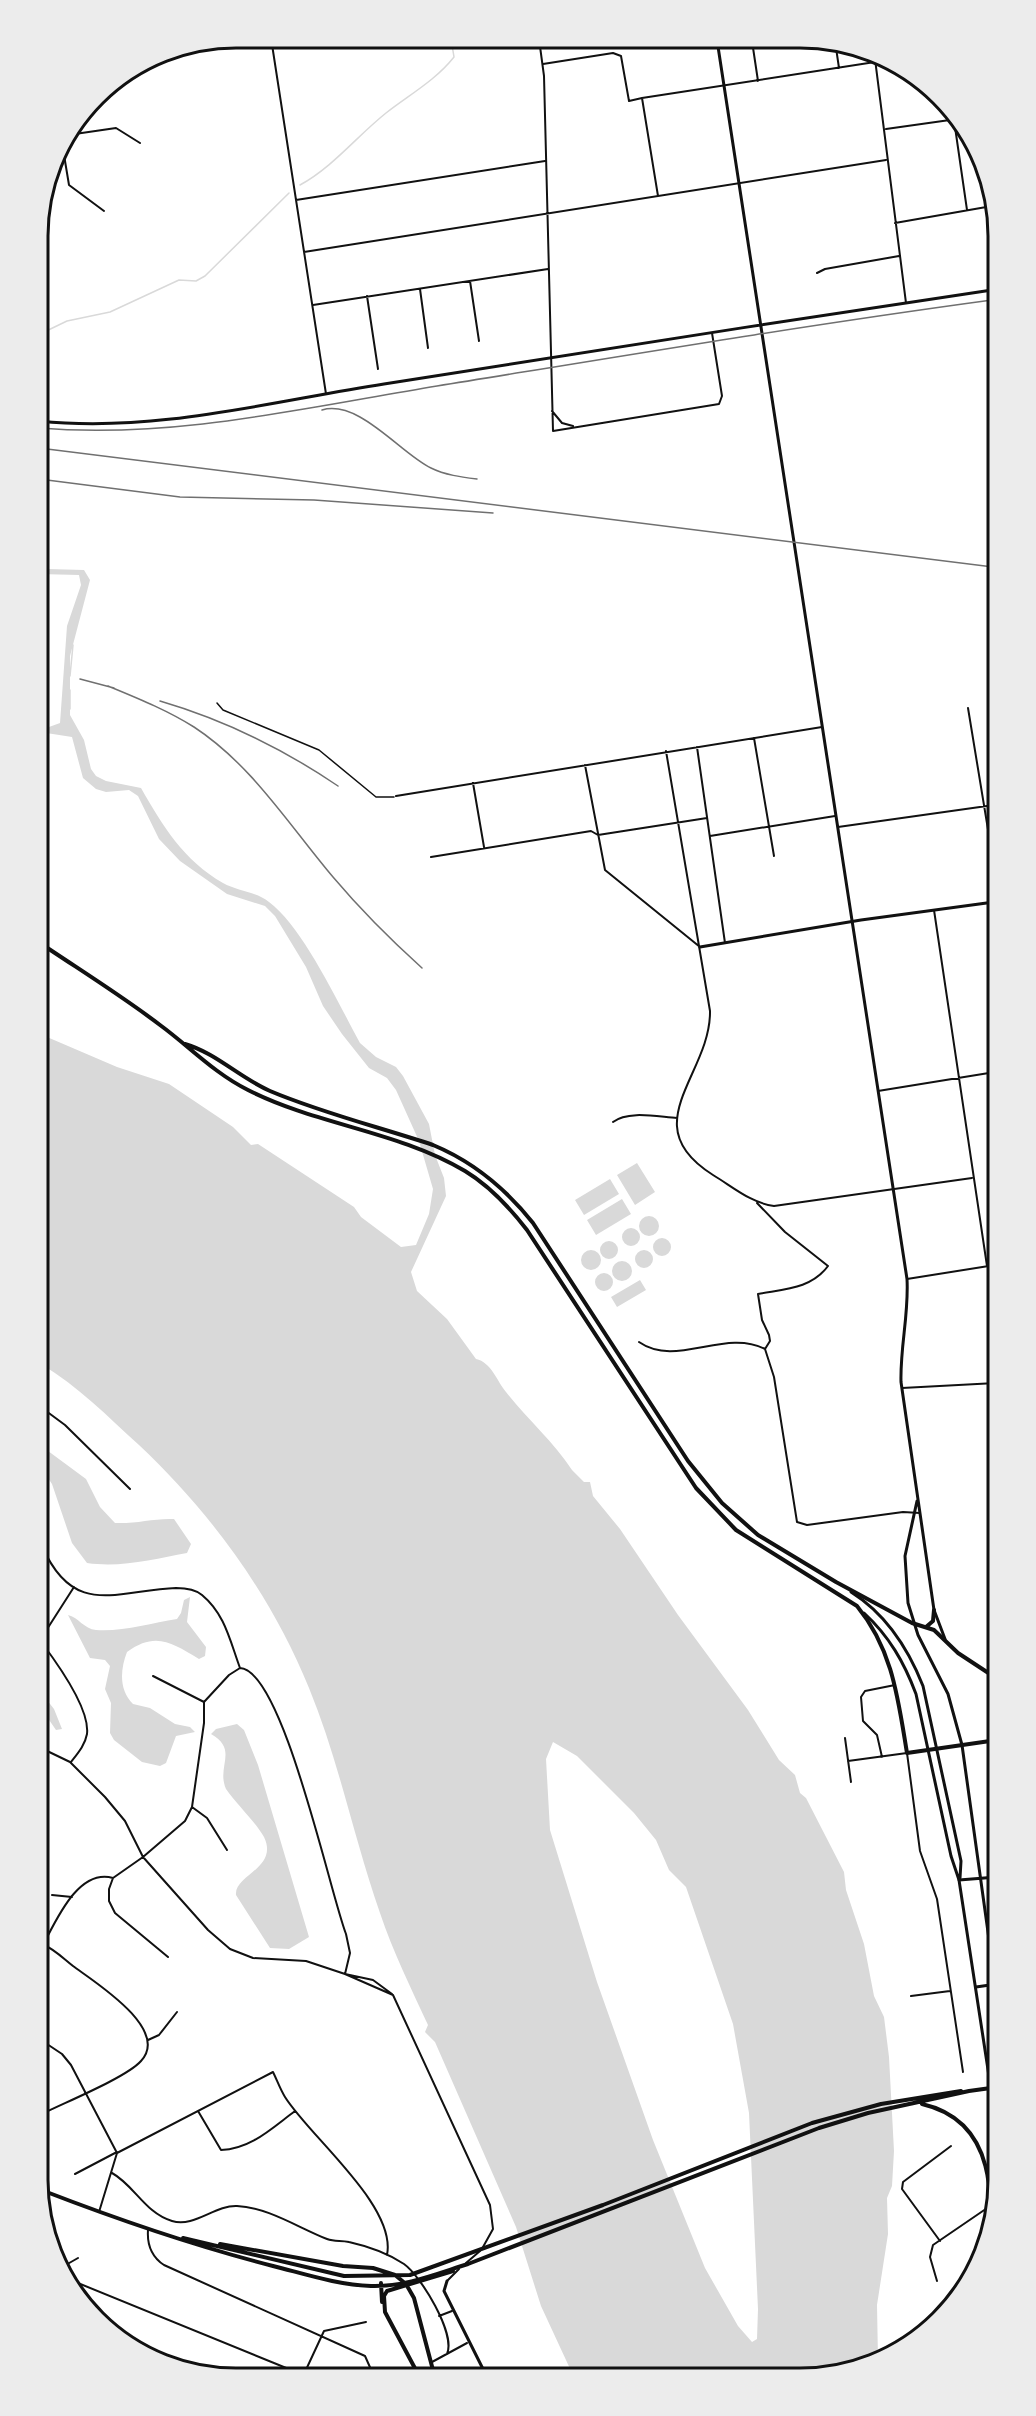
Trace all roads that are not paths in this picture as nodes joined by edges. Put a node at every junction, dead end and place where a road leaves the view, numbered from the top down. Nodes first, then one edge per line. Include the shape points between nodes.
1 (273, 48) edge
2 (540, 48) edge
3 (718, 48) edge
4 (753, 48) edge
5 (837, 52) edge
6 (870, 62) edge
7 (543, 64) junction
8 (875, 64) edge
9 (839, 68) junction
10 (758, 81) junction
11 (724, 85) junction
12 (642, 98) junction
13 (947, 120) edge
14 (885, 130) junction
15 (79, 133) edge
16 (958, 135) edge
17 (140, 143) dead end
18 (65, 158) edge
19 (545, 160) junction
20 (886, 160) junction
21 (741, 182) junction
22 (658, 196) junction
23 (296, 200) junction
24 (985, 207) edge
25 (967, 210) junction
26 (104, 211) dead end
27 (547, 213) junction
28 (895, 223) junction
29 (304, 252) junction
30 (899, 256) junction
31 (548, 269) junction
32 (817, 273) dead end
33 (470, 280) junction
34 (420, 288) junction
35 (988, 291) edge
36 (367, 296) junction
37 (906, 303) junction
38 (312, 305) junction
39 (763, 324) junction
40 (712, 333) junction
41 (479, 341) dead end
42 (428, 348) dead end
43 (550, 359) junction
44 (378, 369) dead end
45 (326, 394) junction
46 (551, 410) junction
47 (48, 421) edge
48 (582, 426) junction
49 (217, 703) dead end
50 (968, 708) dead end
51 (822, 727) junction
52 (754, 738) junction
53 (697, 746) junction
54 (666, 751) junction
55 (585, 765) junction
56 (473, 783) junction
57 (396, 796) joint
58 (984, 806) junction
59 (988, 806) edge
60 (837, 816) junction
61 (707, 818) junction
62 (680, 822) junction
63 (769, 826) junction
64 (838, 827) junction
65 (988, 830) edge
66 (598, 835) junction
67 (710, 836) junction
68 (484, 847) junction
69 (774, 856) dead end
70 (431, 857) dead end
71 (988, 903) edge
72 (934, 909) junction
73 (853, 921) junction
74 (725, 943) junction
75 (700, 947) junction
76 (48, 949) edge
77 (184, 1043) junction
78 (988, 1073) edge
79 (957, 1077) junction
80 (878, 1091) junction
81 (677, 1118) junction
82 (613, 1122) dead end
83 (972, 1178) junction
84 (892, 1190) junction
85 (755, 1201) junction
86 (987, 1266) joint
87 (907, 1279) junction
88 (639, 1341) dead end
89 (765, 1349) junction
90 (988, 1383) edge
91 (902, 1388) junction
92 (48, 1412) edge
93 (130, 1489) dead end
94 (916, 1489) junction
95 (914, 1512) junction
96 (920, 1513) junction
97 (48, 1556) edge
98 (836, 1582) junction
99 (74, 1587) junction
100 (857, 1606) junction
101 (934, 1610) junction
102 (926, 1627) junction
103 (48, 1628) edge
104 (953, 1648) junction
105 (48, 1652) edge
106 (240, 1668) junction
107 (988, 1672) edge
108 (153, 1676) dead end
109 (896, 1685) junction
110 (204, 1702) junction
111 (845, 1738) dead end
112 (988, 1741) edge
113 (962, 1745) junction
114 (48, 1751) edge
115 (907, 1753) junction
116 (882, 1757) junction
117 (848, 1761) junction
118 (70, 1762) junction
119 (851, 1782) dead end
120 (192, 1807) junction
121 (227, 1850) dead end
122 (143, 1857) junction
123 (113, 1878) junction
124 (988, 1878) edge
125 (982, 1879) junction
126 (959, 1880) junction
127 (52, 1895) dead end
128 (72, 1897) junction
129 (988, 1924) edge
130 (48, 1938) edge
131 (48, 1948) edge
132 (168, 1957) dead end
133 (345, 1974) junction
134 (988, 1985) edge
135 (975, 1987) junction
136 (950, 1991) junction
137 (393, 1995) junction
138 (911, 1996) dead end
139 (177, 2012) dead end
140 (147, 2040) junction
141 (48, 2045) edge
142 (963, 2072) dead end
143 (988, 2072) edge
144 (988, 2088) edge
145 (87, 2091) junction
146 (969, 2091) junction
147 (918, 2103) junction
148 (48, 2111) edge
149 (198, 2111) junction
150 (296, 2111) junction
151 (951, 2146) dead end
152 (117, 2153) junction
153 (112, 2173) junction
154 (75, 2174) dead end
155 (988, 2175) edge
156 (49, 2194) edge
157 (985, 2210) edge
158 (99, 2212) junction
159 (148, 2230) junction
160 (166, 2235) junction
161 (194, 2240) junction
162 (940, 2241) junction
163 (387, 2255) junction
164 (78, 2258) dead end
165 (68, 2264) edge
166 (468, 2264) junction
167 (385, 2277) junction
168 (447, 2281) joint
169 (937, 2281) dead end
170 (81, 2285) edge
171 (380, 2285) junction
172 (452, 2311) junction
173 (385, 2312) junction
174 (439, 2316) junction
175 (366, 2322) dead end
176 (321, 2336) junction
177 (467, 2343) junction
178 (447, 2354) junction
179 (432, 2362) junction
180 (287, 2368) edge
181 (305, 2368) edge
182 (370, 2368) edge
183 (415, 2368) edge
184 (433, 2368) edge
185 (482, 2368) edge

1 - 23 street
2 - 7 street
3 - 11 main road
4 - 10 street
5 - 9 street
6 - 9 street
7 - 12 street via 618,53 623,60 629,101
7 - 19 street
8 - 14 street
9 - 10 street
10 - 11 street
11 - 12 street
11 - 21 main road
12 - 22 street
13 - 14 street
14 - 20 street
15 - 17 street via 116,128
16 - 25 street
18 - 26 street via 69,185
19 - 23 street
19 - 27 street
20 - 21 street
20 - 28 street
21 - 22 street
21 - 39 main road
22 - 27 street
23 - 29 street
24 - 25 street
25 - 28 street
27 - 29 street
27 - 31 street
28 - 30 street
29 - 38 street
30 - 32 street
30 - 37 street
31 - 33 street
31 - 43 street
33 - 34 street
33 - 41 street
34 - 36 street
34 - 42 street
35 - 37 main road
36 - 38 street
36 - 44 street
37 - 39 main road
38 - 45 street
39 - 40 main road
39 - 51 main road
40 - 43 main road
40 - 48 street via 722,396 719,404
43 - 45 main road
43 - 46 street
45 - 47 main road via 167,421 103,424
46 - 48 street via 562,423
46 - 48 street via 553,430
49 - 57 lane via 223,710 319,750 376,797
50 - 58 street
51 - 52 street
51 - 60 main road
52 - 53 street
52 - 63 street
53 - 54 street
53 - 61 street
54 - 55 street
54 - 62 street
55 - 56 street
55 - 66 street
56 - 57 street
56 - 68 street
58 - 59 street
58 - 64 street
58 - 65 street
60 - 63 street
60 - 64 main road
61 - 62 street
61 - 67 street
62 - 66 street
62 - 75 street
63 - 67 street
63 - 69 street
64 - 73 main road
66 - 68 street via 591,831
66 - 75 street via 605,870
67 - 74 street
68 - 70 street
71 - 72 main road
72 - 73 main road
72 - 79 street
73 - 74 main road
73 - 80 main road
74 - 75 main road
75 - 81 street via 710,1022 678,1103
76 - 77 main road
77 - 98 main road via 201,1048 271,1091 449,1152 485,1174 533,1223 688,1461 722,1503 758,1535
77 - 100 main road via 215,1070 266,1099 440,1159 487,1187 527,1230 691,1481 716,1511 762,1549
78 - 79 street
79 - 80 street
79 - 83 street
80 - 84 main road
81 - 82 street via 627,1116
81 - 85 street via 679,1138 691,1160
83 - 84 street
83 - 86 street
84 - 85 street via 778,1206
84 - 87 main road
85 - 89 street via 785,1232 828,1266 808,1284 758,1294 770,1341
86 - 87 street
87 - 91 main road via 908,1310 900,1364
88 - 89 street via 660,1351 741,1342
89 - 95 street via 774,1377 797,1522 807,1526
90 - 91 street
91 - 94 main road
92 - 93 street
94 - 95 main road
94 - 96 main road
95 - 96 street
95 - 113 main road via 905,1556 908,1603 914,1627 948,1694
96 - 101 main road
97 - 99 street via 58,1573
98 - 102 main road
98 - 126 main road via 876,1612 905,1647 923,1686 961,1861
99 - 103 street
99 - 106 street via 103,1597 163,1588 200,1593 220,1614
100 - 109 main road via 880,1640
100 - 126 main road via 890,1640 908,1670
101 - 102 main road via 933,1621
101 - 104 main road
102 - 104 main road
104 - 107 main road
105 - 118 street via 72,1689 87,1726 83,1746
106 - 110 street
106 - 133 street via 251,1670 264,1686 289,1744 346,1934 350,1953
108 - 110 street
109 - 115 main road
109 - 116 street via 862,1693 862,1721 877,1735
110 - 120 street
111 - 117 street
112 - 113 main road
113 - 115 main road
113 - 125 main road
114 - 118 street
115 - 116 street
115 - 136 street via 920,1851 937,1899
116 - 117 street
117 - 119 street
118 - 122 street via 125,1821
120 - 121 street via 207,1818
120 - 122 street via 185,1821
122 - 123 street
122 - 133 street via 230,1949 253,1958 306,1961
123 - 128 street via 96,1877
123 - 132 street via 109,1901 116,1913
124 - 125 main road
125 - 126 main road
125 - 129 main road
126 - 135 main road
127 - 128 street
128 - 130 street
131 - 140 street via 127,2007
133 - 137 street
133 - 137 street via 373,1980
134 - 135 main road
135 - 143 main road
136 - 138 street
136 - 142 street
137 - 168 street via 483,2188 492,2218 489,2239
139 - 140 street via 159,2036
140 - 145 street via 147,2052 141,2061
141 - 145 street via 62,2054
144 - 146 main road
145 - 148 street
145 - 152 street
146 - 147 main road
146 - 167 main road via 940,2092 881,2104 812,2123 432,2269
147 - 155 main road via 941,2111 962,2125 972,2137
147 - 166 main road via 819,2127
149 - 150 street via 273,2072
149 - 150 street via 221,2150 260,2138
149 - 152 street
150 - 163 street via 378,2211 389,2237
151 - 162 street via 903,2182 902,2189
152 - 153 street
152 - 154 street
153 - 158 street
153 - 163 street via 143,2204 172,2222 190,2221 225,2207 247,2207 327,2239
156 - 158 main road
157 - 162 street
158 - 159 main road
159 - 160 main road
159 - 176 street via 150,2247 164,2265
160 - 161 main road
160 - 171 main road via 315,2277
161 - 167 main road via 335,2274
161 - 179 main road via 373,2268 395,2275 414,2298
162 - 169 street via 933,2245 930,2258
163 - 174 street via 415,2274
164 - 165 street
166 - 171 main road via 416,2281
166 - 173 main road via 390,2289 385,2293
167 - 171 main road
168 - 172 main road via 444,2291
170 - 180 street
171 - 173 main road
172 - 174 street
172 - 177 main road
173 - 183 main road
174 - 178 street via 450,2342
175 - 176 street via 324,2331
176 - 181 street
176 - 182 street via 364,2356
177 - 178 street
177 - 185 main road
178 - 179 street
179 - 184 main road

